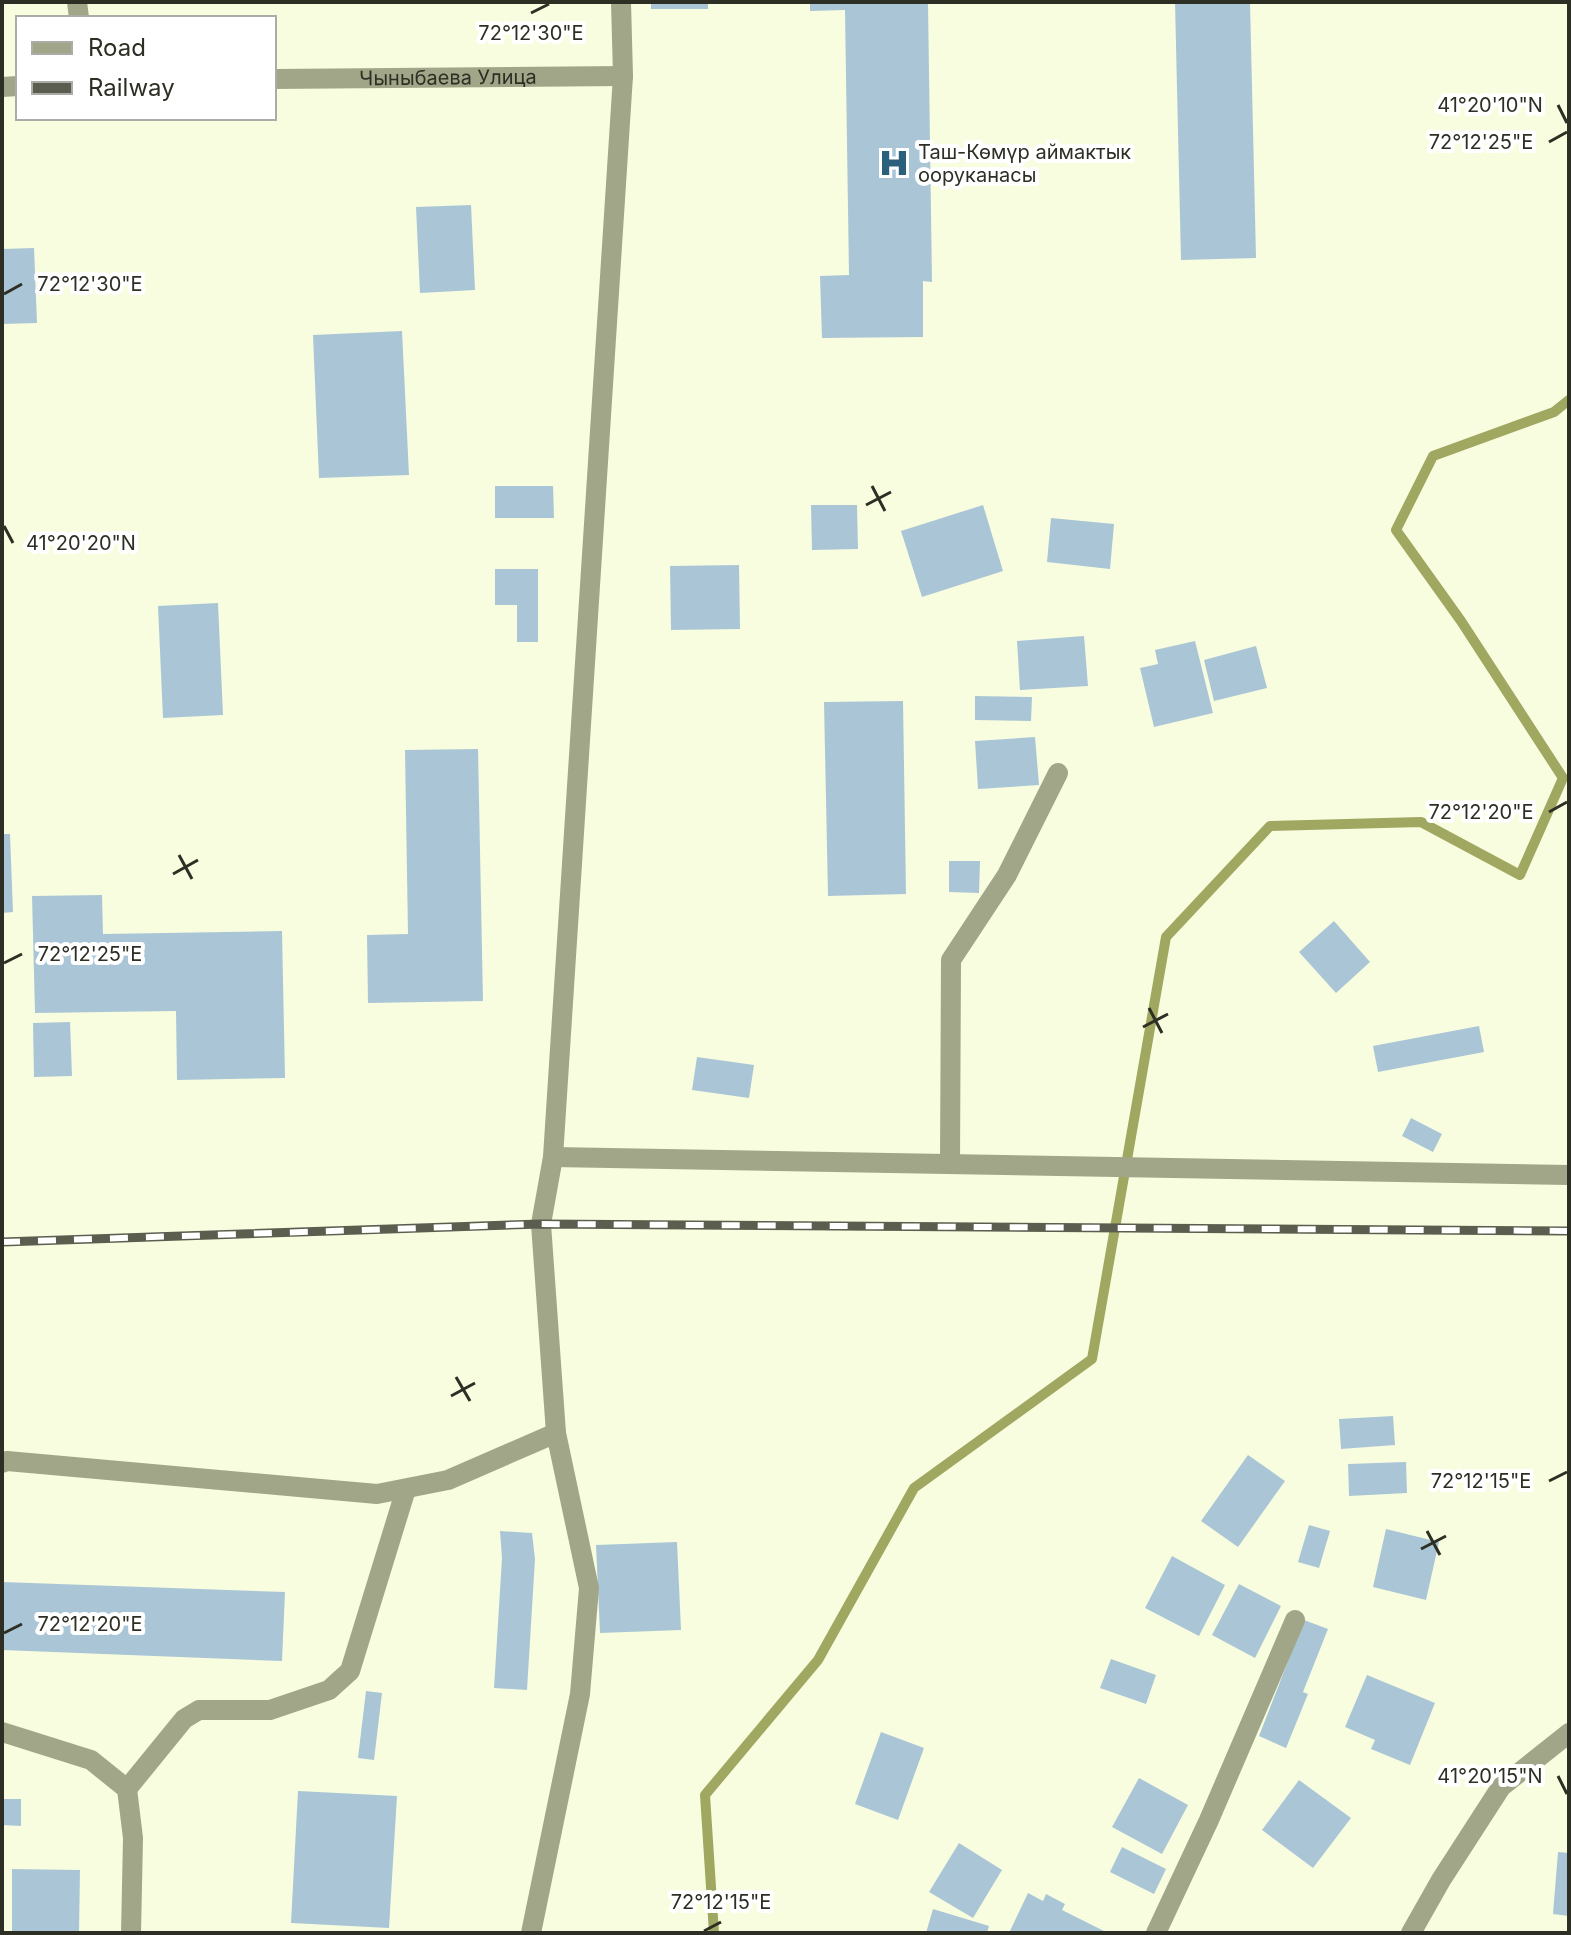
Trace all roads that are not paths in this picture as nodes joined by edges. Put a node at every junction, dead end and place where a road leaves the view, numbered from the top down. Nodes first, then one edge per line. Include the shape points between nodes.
1 (621, 2) edge
2 (623, 76) junction
3 (276, 79) edge
4 (1058, 773) dead end
5 (553, 1157) junction
6 (950, 1164) junction
7 (1569, 1175) edge
8 (556, 1433) junction
9 (2, 1463) edge
10 (406, 1489) junction
11 (1295, 1620) dead end
12 (2, 1732) edge
13 (1569, 1733) edge
14 (127, 1789) junction
15 (131, 1933) edge
16 (531, 1933) edge
17 (1156, 1933) edge
18 (1411, 1933) edge

1 - 2 street
2 - 3 street, Чыныбаева Улица
2 - 5 street
4 - 6 street via 1007,875 951,960
5 - 6 street
5 - 8 street via 541,1224
6 - 7 street
8 - 10 street via 448,1480
8 - 16 street via 589,1588 580,1694
9 - 10 street via 377,1494
10 - 14 street via 350,1671 329,1690 270,1710 199,1710 184,1719
11 - 17 street
12 - 14 street via 91,1760
13 - 18 street via 1501,1787
14 - 15 street via 133,1838

